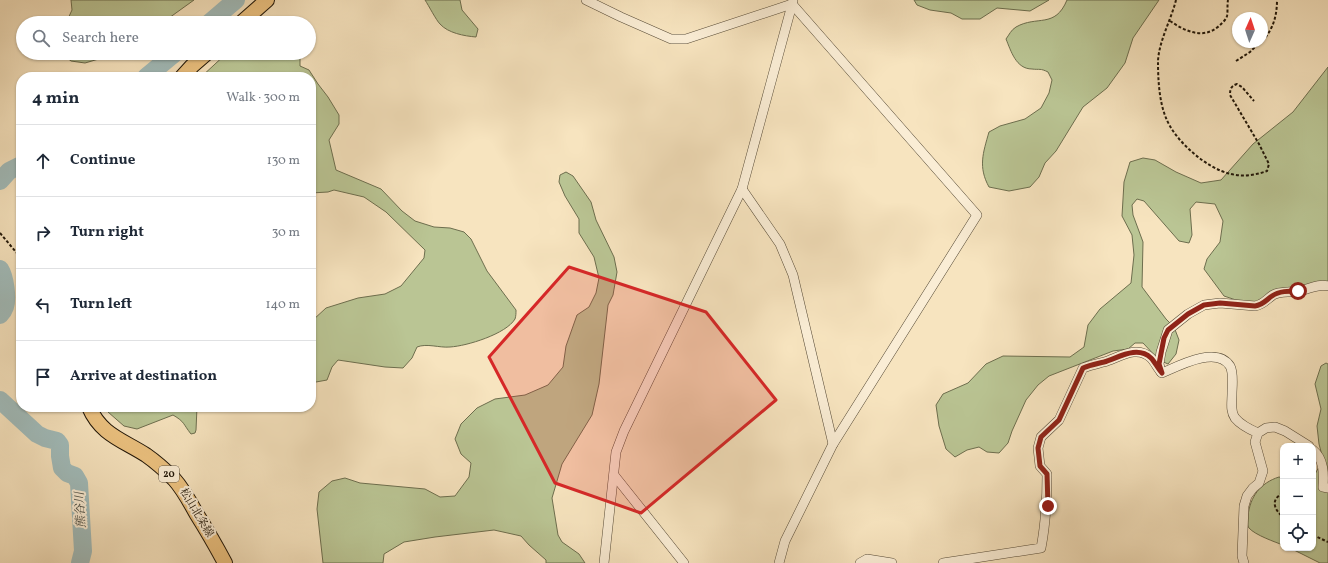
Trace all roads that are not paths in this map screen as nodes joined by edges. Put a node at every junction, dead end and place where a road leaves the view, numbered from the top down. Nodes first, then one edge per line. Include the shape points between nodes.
1 (268, 0) edge
2 (586, 0) edge
3 (793, 2) edge
4 (249, 16) edge
5 (199, 60) edge
6 (187, 72) edge
7 (742, 189) junction
8 (1328, 286) edge
9 (1162, 373) junction
10 (92, 412) edge
11 (1258, 434) junction
12 (1304, 443) edge
13 (833, 444) junction
14 (1316, 452) edge
15 (614, 475) junction
16 (1328, 488) edge
17 (225, 563) edge
18 (604, 563) edge
19 (684, 563) edge
20 (779, 563) edge
21 (860, 563) edge
22 (892, 563) edge
23 (943, 563) edge
24 (1244, 563) edge

1 - 4 main road
2 - 3 street via 671,39 686,39
3 - 7 street
3 - 13 street via 977,215
5 - 6 main road
7 - 13 street via 780,244 793,275
7 - 15 street via 624,431 616,452
8 - 9 street via 1280,292 1272,295 1261,305 1255,306 1220,303 1204,305 1168,330 1159,364
9 - 11 street via 1197,359 1216,356 1224,360 1230,366 1232,375 1231,409 1235,418
9 - 23 street via 1151,358 1143,353 1134,352 1120,354 1083,368 1059,420 1041,437 1038,448 1040,466 1047,474 1048,506 1041,548
10 - 17 main road, 松山北条線 / 20 via 102,428 146,456 176,481
11 - 12 street via 1266,428 1274,427
11 - 24 street via 1255,442 1263,472 1259,483 1247,496 1244,506
13 - 20 street via 785,541
14 - 16 street via 1324,474 1322,487
15 - 18 street
15 - 19 street
21 - 22 street via 867,559

